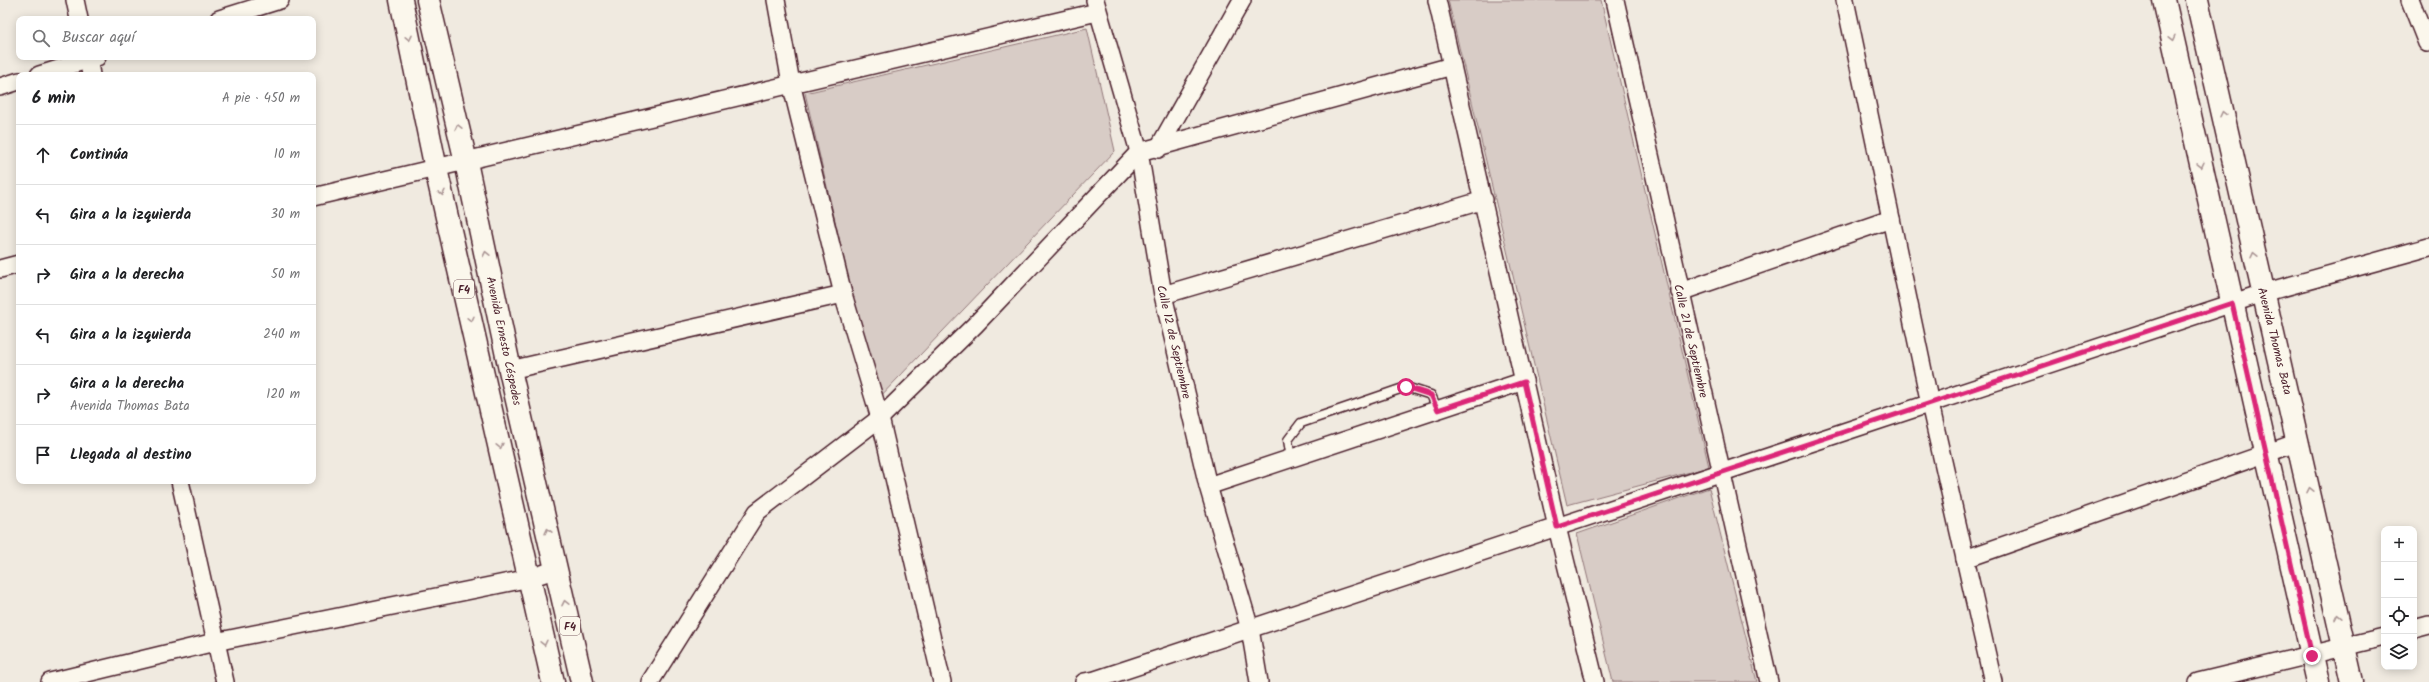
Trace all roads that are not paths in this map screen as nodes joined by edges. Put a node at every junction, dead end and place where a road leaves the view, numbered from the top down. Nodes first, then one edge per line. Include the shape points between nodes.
1 (75, 0) edge
2 (280, 0) edge
3 (400, 0) edge
4 (428, 0) edge
5 (776, 0) edge
6 (1242, 0) edge
7 (1437, 0) edge
8 (1615, 0) edge
9 (1845, 0) edge
10 (2164, 0) edge
11 (2197, 0) edge
12 (2410, 0) edge
13 (1096, 6) edge
14 (78, 16) edge
15 (229, 16) edge
16 (2429, 42) edge
17 (91, 62) edge
18 (1452, 66) junction
19 (51, 72) edge
20 (16, 82) edge
21 (792, 83) junction
22 (0, 87) edge
23 (1158, 148) junction
24 (1139, 152) junction
25 (466, 162) junction
26 (436, 169) junction
27 (316, 197) edge
28 (1484, 200) junction
29 (1891, 219) junction
30 (2429, 247) edge
31 (16, 265) edge
32 (0, 269) edge
33 (1680, 292) junction
34 (2263, 293) junction
35 (843, 294) junction
36 (1163, 295) junction
37 (2232, 303) junction
38 (510, 370) junction
39 (1524, 382) junction
40 (1930, 404) junction
41 (1438, 410) junction
42 (880, 418) junction
43 (2299, 442) junction
44 (2267, 453) junction
45 (1291, 459) junction
46 (1721, 473) junction
47 (181, 484) edge
48 (1208, 486) junction
49 (1557, 527) junction
50 (1965, 559) junction
51 (557, 569) junction
52 (530, 578) junction
53 (2429, 625) edge
54 (2417, 628) edge
55 (1250, 629) junction
56 (2381, 639) edge
57 (215, 642) junction
58 (2345, 648) junction
59 (2312, 656) junction
60 (50, 682) edge
61 (225, 682) edge
62 (553, 682) edge
63 (582, 682) edge
64 (650, 682) edge
65 (942, 682) edge
66 (1084, 682) edge
67 (1259, 682) edge
68 (1595, 682) edge
69 (1769, 682) edge
70 (1993, 682) edge
71 (2198, 682) edge
72 (2318, 682) edge
73 (2352, 682) edge

1 - 14 street
2 - 15 street
3 -> 26 main road, F4
25 -> 4 main road, Avenida Ernesto Céspedes / F4
5 - 21 street
6 - 23 street
7 - 18 street
8 - 33 street, Calle 21 de Septiembre
9 - 29 street
10 -> 37 main road
34 -> 11 main road, Avenida Thomas Bata
12 - 16 street via 2427,43
13 - 21 street
13 - 24 street, Calle 12 de Septiembre
17 - 19 street
18 - 23 street
18 - 28 street
20 - 22 street
21 - 25 street
21 - 35 street
23 - 24 street
24 - 36 street, Calle 12 de Septiembre
24 - 42 street via 975,325
25 - 26 street
38 -> 25 main road, Avenida Ernesto Céspedes / F4
26 - 27 street
26 -> 52 main road, F4
28 - 36 street
28 - 39 street
29 - 33 street
29 - 40 street
30 - 34 street
31 - 32 street
33 - 46 street, Calle 21 de Septiembre
34 - 37 street
34 - 43 main road, Avenida Thomas Bata
35 - 38 street
35 - 42 street
36 - 48 street, Calle 12 de Septiembre
37 - 40 street
37 - 44 main road
51 -> 38 main road, Avenida Ernesto Céspedes / F4
39 - 41 street
39 - 49 street
40 - 46 street
40 - 50 street
41 - 45 street
41 - 45 lane via 1431,395 1406,387 1301,423 1288,440
42 - 64 street via 757,512
42 - 65 street
43 - 44 street
58 -> 43 main road, Avenida Thomas Bata
44 - 50 street
44 - 59 main road
45 - 48 street
46 - 49 street
46 - 69 street, Calle 21 de Septiembre
47 - 57 street
48 - 55 street, Calle 12 de Septiembre
49 - 55 street
49 - 68 street
50 - 70 street
51 - 52 street
63 -> 51 main road, Avenida Ernesto Céspedes / F4
52 - 57 street
52 -> 62 main road, F4
53 - 54 street
55 - 66 street
55 - 67 street, Calle 12 de Septiembre
56 - 58 street
57 - 60 street
57 - 61 street
58 - 59 street
58 - 73 main road, Avenida Thomas Bata
59 - 71 street
59 - 72 main road

